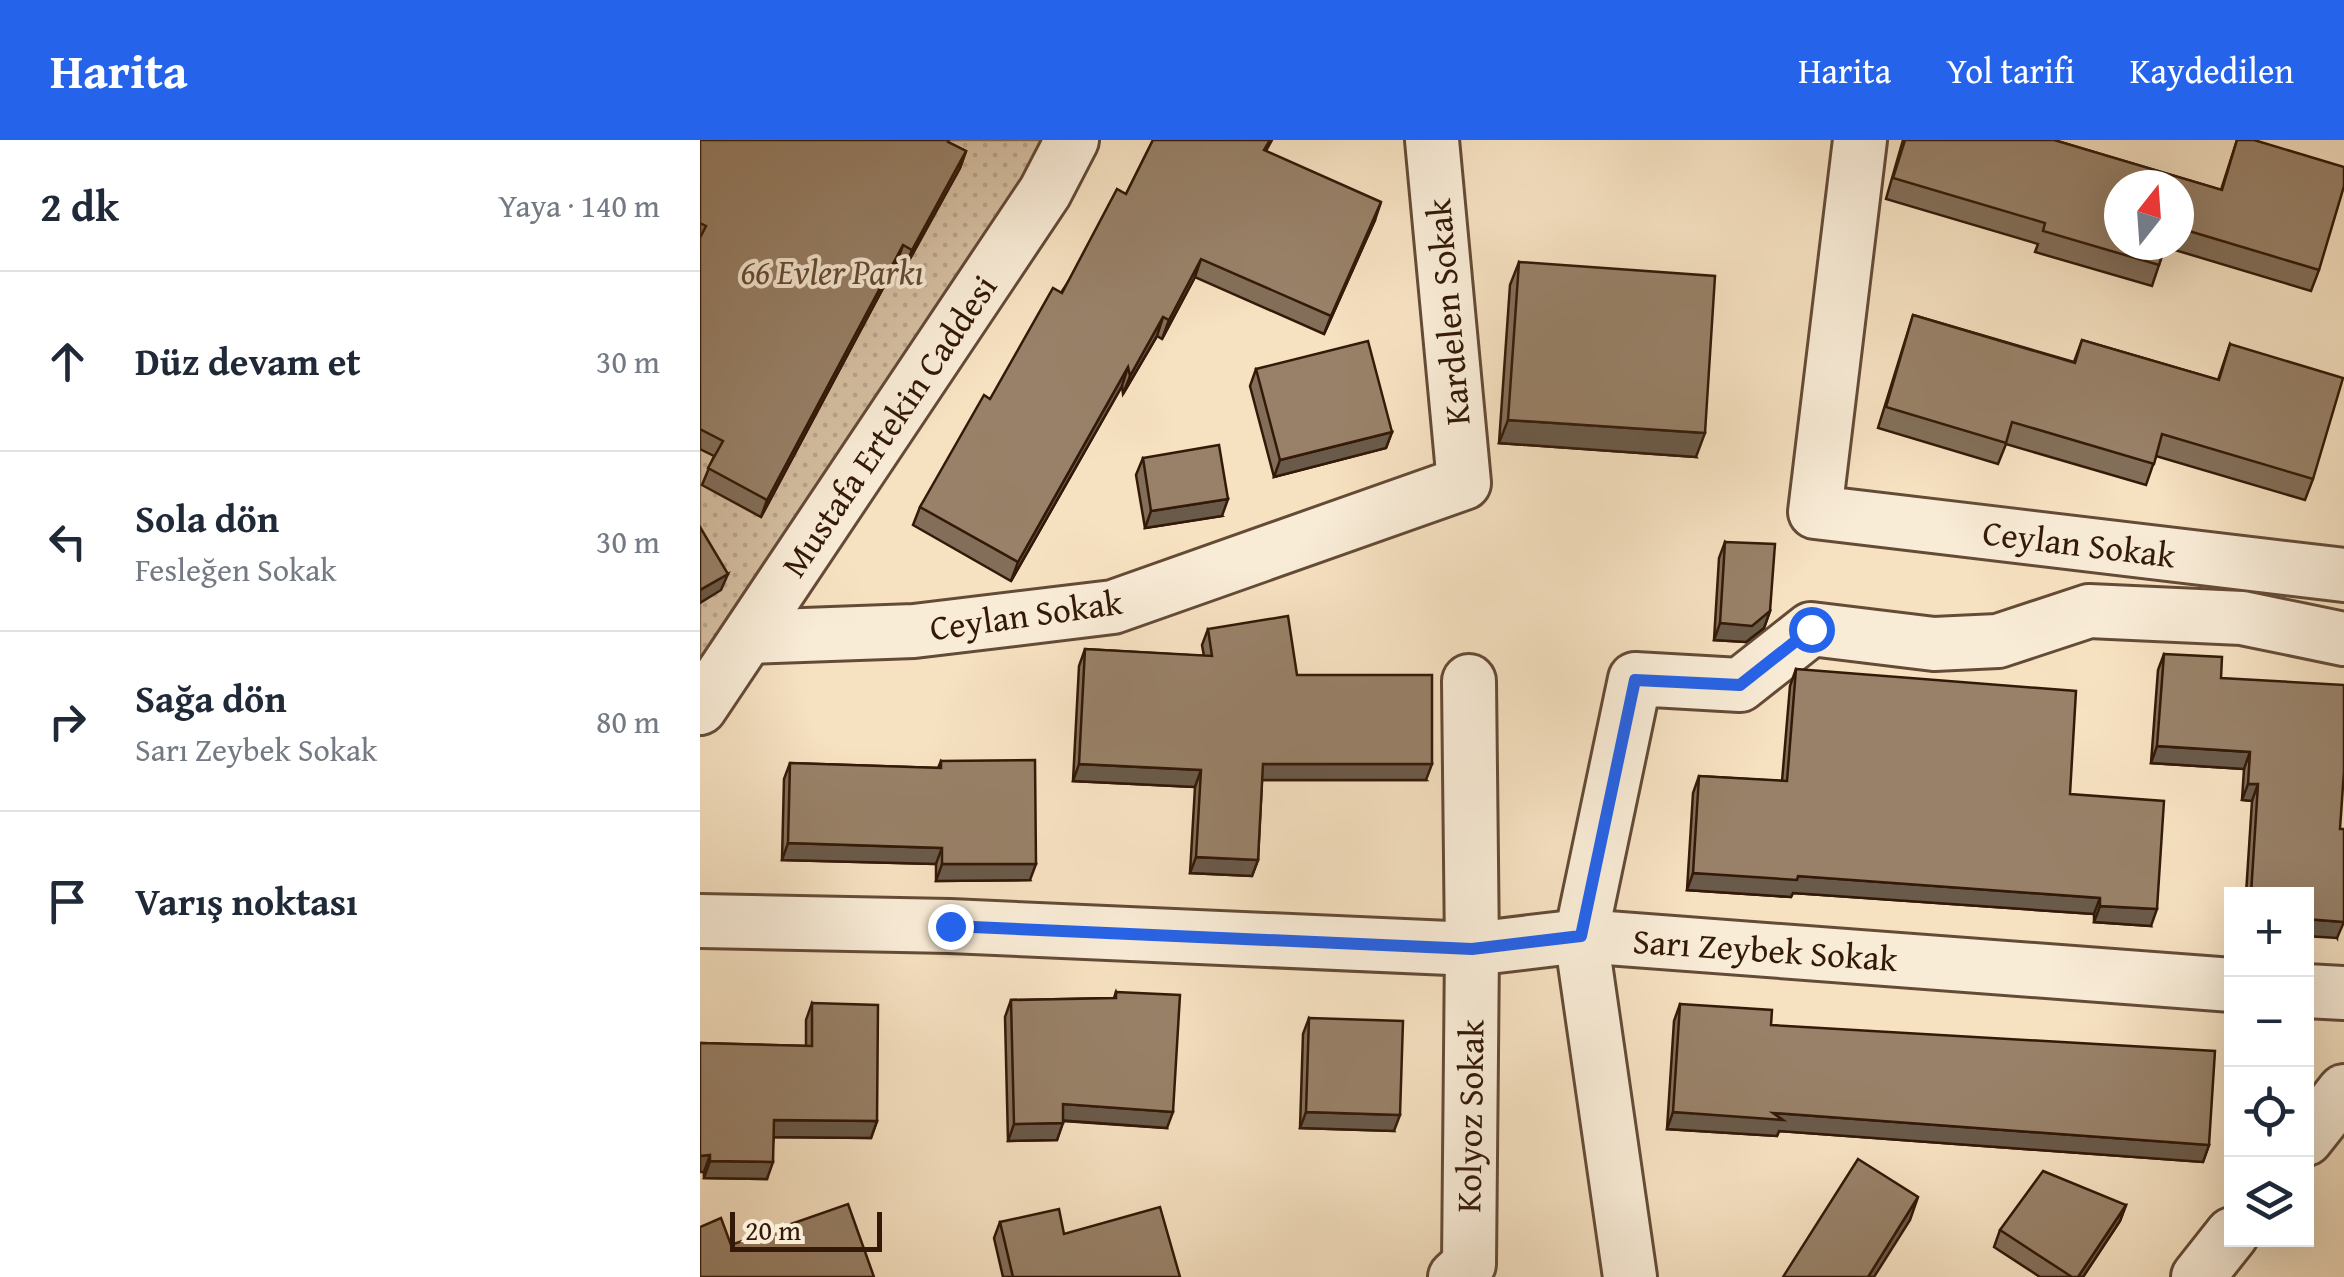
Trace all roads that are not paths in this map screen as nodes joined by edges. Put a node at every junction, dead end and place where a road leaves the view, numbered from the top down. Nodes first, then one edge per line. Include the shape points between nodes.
1 (1072, 140) edge
2 (1432, 140) edge
3 (1860, 140) edge
4 (1464, 483) joint
5 (2344, 574) edge
6 (748, 637) junction
7 (2344, 638) edge
8 (1469, 681) dead end
9 (700, 708) edge
10 (700, 920) edge
11 (1581, 936) junction
12 (1472, 949) junction
13 (2224, 984) edge
14 (2314, 991) edge
15 (2344, 993) edge
16 (2344, 1090) edge
17 (2314, 1128) edge
18 (2224, 1244) edge
19 (1456, 1277) edge
20 (1630, 1277) edge
21 (2198, 1277) edge

1 - 6 street, Mustafa Ertekin Caddesi
2 - 4 street, Kardelen Sokak
3 - 5 street, Ceylan Sokak via 1815,512
4 - 6 street, Ceylan Sokak via 1113,608 914,632
6 - 9 street, Mustafa Ertekin Caddesi
7 - 11 street via 2242,618 2089,610 1998,641 1934,644 1811,629 1740,685 1635,680
8 - 12 street
10 - 12 street, Sarı Zeybek Sokak
11 - 12 street, Sarı Zeybek Sokak
11 - 13 street, Sarı Zeybek Sokak
11 - 20 street
12 - 19 street, Kolyoz Sokak via 1469,1264
14 - 15 street
16 - 17 street
18 - 21 street

